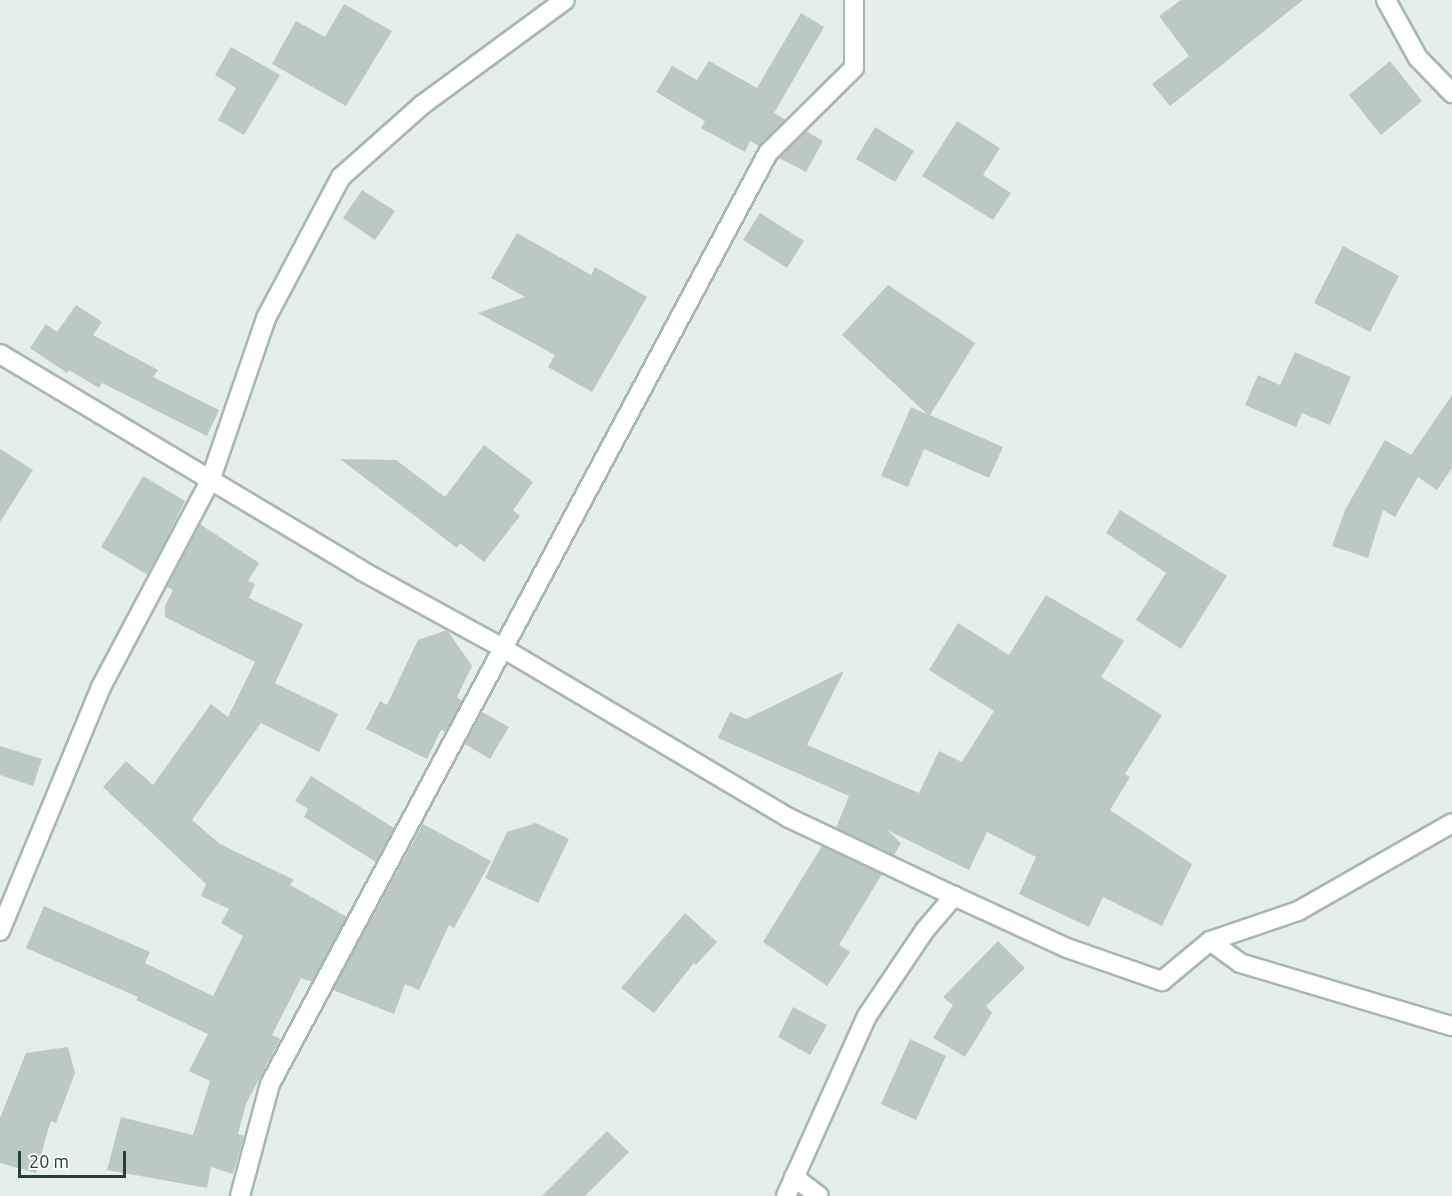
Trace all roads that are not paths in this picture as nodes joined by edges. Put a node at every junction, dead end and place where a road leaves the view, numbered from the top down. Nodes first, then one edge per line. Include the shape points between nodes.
1 (565, 0) edge
2 (854, 0) edge
3 (1386, 0) edge
4 (1452, 93) edge
5 (0, 354) edge
6 (210, 481) junction
7 (501, 647) junction
8 (1452, 823) edge
9 (954, 896) junction
10 (0, 931) edge
11 (1210, 941) junction
12 (1452, 1026) edge
13 (794, 1177) junction
14 (240, 1196) edge
15 (786, 1196) edge
16 (819, 1196) edge

1 - 6 street via 422,105 341,177 266,318
2 - 7 street via 854,68 768,153
3 - 4 street via 1418,58
5 - 6 street
6 - 7 street
6 - 10 street via 101,687
7 - 9 street via 789,818
7 - 14 street via 270,1084
8 - 11 street via 1298,911
9 - 11 street via 1066,948 1162,981
9 - 13 street via 925,930 867,1016
11 - 12 street via 1240,963
13 - 15 street
13 - 16 street

